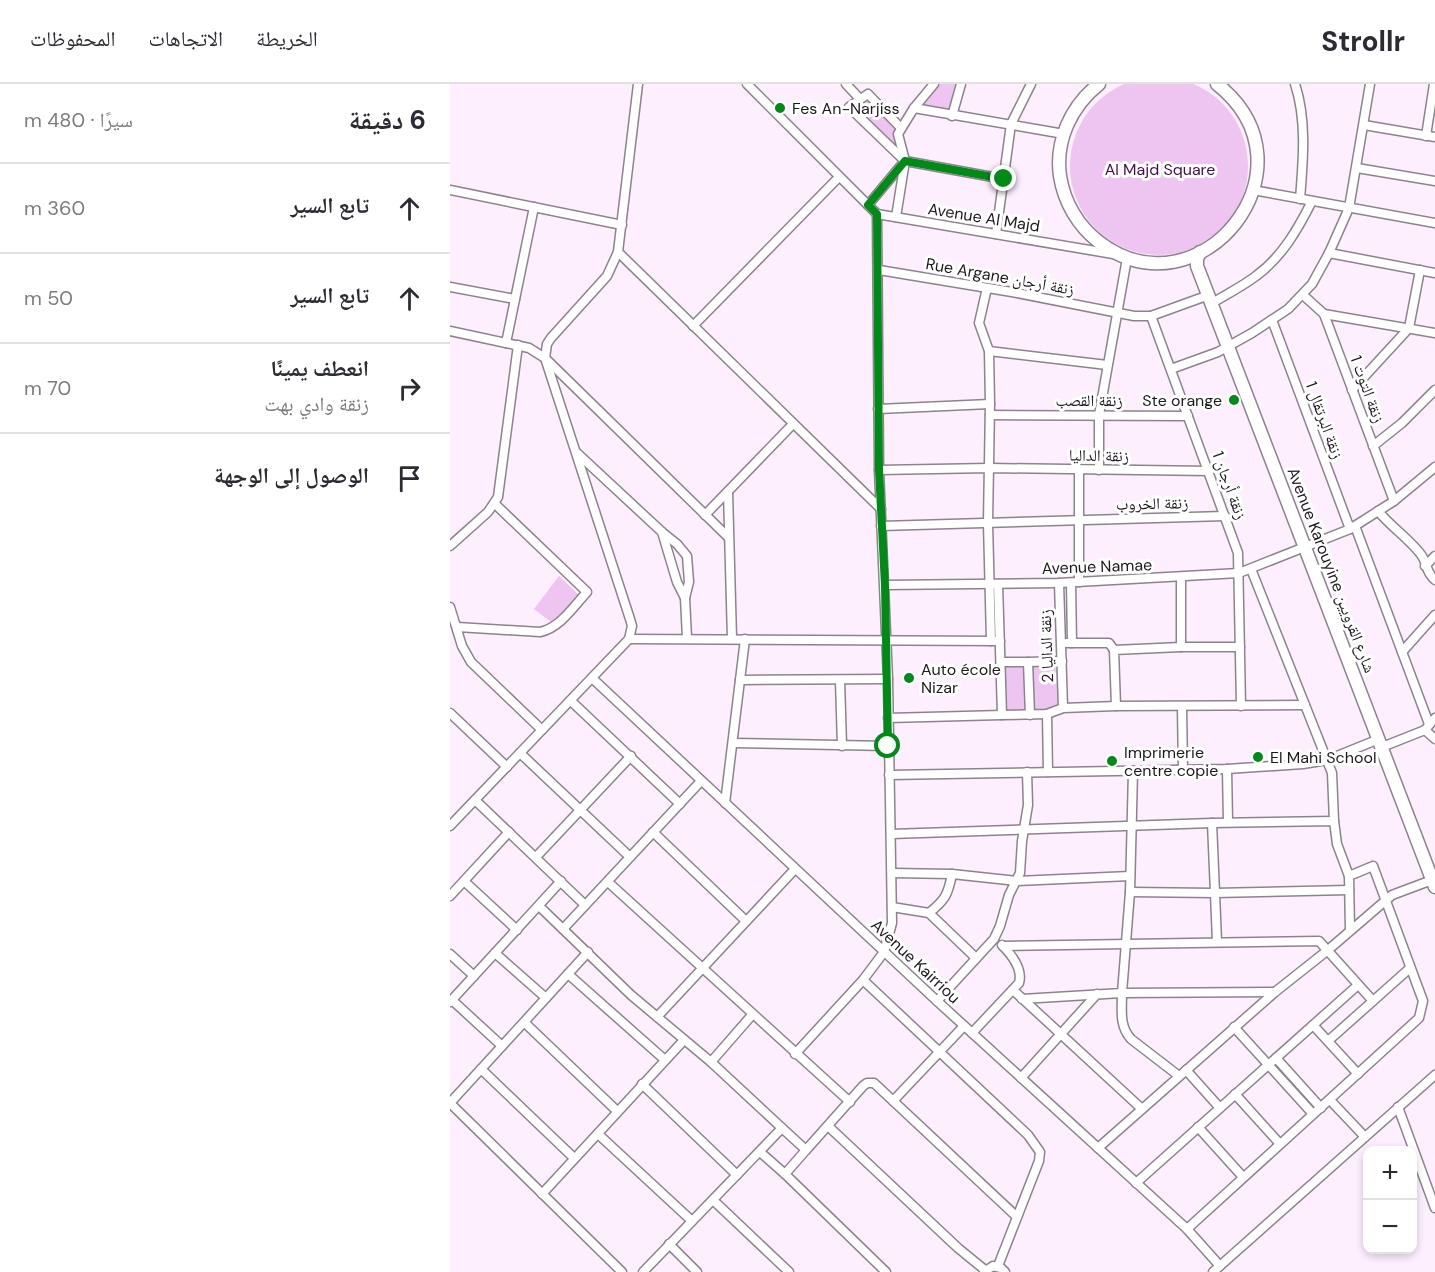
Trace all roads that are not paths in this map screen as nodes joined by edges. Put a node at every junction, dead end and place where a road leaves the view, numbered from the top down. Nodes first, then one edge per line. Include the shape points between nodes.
1 (638, 84) edge
2 (747, 84) edge
3 (846, 84) edge
4 (934, 84) edge
5 (961, 84) edge
6 (1031, 84) edge
7 (1099, 84) edge
8 (1216, 84) edge
9 (1294, 84) edge
10 (1370, 84) edge
11 (1434, 84) edge
12 (860, 99) junction
13 (914, 108) junction
14 (952, 116) junction
15 (1011, 124) junction
16 (1364, 125) junction
17 (899, 132) junction
18 (1064, 134) junction
19 (1430, 137) edge
20 (905, 161) junction
21 (1357, 168) junction
22 (839, 177) junction
23 (1004, 179) junction
24 (1435, 181) edge
25 (450, 190) edge
26 (1253, 190) junction
27 (1300, 199) junction
28 (1312, 201) junction
29 (868, 205) junction
30 (534, 207) junction
31 (1349, 208) junction
32 (877, 214) junction
33 (897, 217) junction
34 (1435, 223) edge
35 (622, 225) junction
36 (996, 234) junction
37 (618, 252) junction
38 (1200, 252) junction
39 (1329, 253) junction
40 (1185, 258) junction
41 (1127, 260) junction
42 (1197, 266) junction
43 (879, 270) junction
44 (1420, 270) junction
45 (1435, 273) edge
46 (450, 287) edge
47 (987, 288) junction
48 (1303, 295) junction
49 (515, 299) junction
50 (1210, 299) junction
51 (1116, 313) junction
52 (1324, 314) junction
53 (1151, 316) junction
54 (1272, 320) junction
55 (693, 326) junction
56 (1409, 328) junction
57 (450, 331) edge
58 (1435, 333) edge
59 (506, 343) junction
60 (518, 345) junction
61 (1229, 346) junction
62 (989, 351) junction
63 (545, 358) junction
64 (1107, 364) junction
65 (1171, 369) junction
66 (1352, 390) junction
67 (1435, 390) edge
68 (990, 404) junction
69 (878, 409) junction
70 (990, 415) junction
71 (1099, 415) junction
72 (1188, 416) junction
73 (793, 424) junction
74 (1373, 446) junction
75 (576, 452) junction
76 (1435, 467) edge
77 (989, 468) junction
78 (879, 470) junction
79 (1079, 470) junction
80 (1099, 470) junction
81 (1209, 471) junction
82 (728, 492) junction
83 (1394, 501) junction
84 (495, 504) junction
85 (881, 509) junction
86 (1378, 511) junction
87 (705, 515) junction
88 (1225, 516) junction
89 (1079, 520) junction
90 (988, 524) junction
91 (881, 526) junction
92 (1352, 528) junction
93 (662, 532) junction
94 (728, 537) junction
95 (450, 546) edge
96 (1306, 548) junction
97 (1435, 556) edge
98 (1425, 566) junction
99 (1251, 569) junction
100 (1239, 573) junction
101 (1181, 578) junction
102 (1435, 580) edge
103 (1059, 583) junction
104 (1075, 583) junction
105 (994, 584) junction
106 (885, 585) junction
107 (685, 598) junction
108 (450, 607) edge
109 (1435, 615) edge
110 (456, 627) junction
111 (687, 638) junction
112 (629, 639) junction
113 (732, 639) junction
114 (745, 639) junction
115 (886, 641) junction
116 (995, 641) junction
117 (1072, 643) junction
118 (1061, 644) junction
119 (1181, 647) junction
120 (1240, 647) junction
121 (1114, 650) junction
122 (1402, 652) junction
123 (1062, 661) junction
124 (1000, 662) junction
125 (1028, 662) junction
126 (592, 678) junction
127 (888, 679) junction
128 (740, 680) junction
129 (840, 680) junction
130 (571, 701) junction
131 (1305, 705) junction
132 (1116, 706) junction
133 (1241, 706) junction
134 (1182, 707) junction
135 (1063, 708) junction
136 (450, 713) edge
137 (1047, 714) junction
138 (1002, 715) junction
139 (1030, 715) junction
140 (888, 718) junction
141 (1430, 724) edge
142 (542, 730) junction
143 (1435, 739) edge
144 (733, 743) junction
145 (1380, 743) junction
146 (842, 746) junction
147 (888, 746) junction
148 (520, 753) junction
149 (631, 756) junction
150 (1327, 760) junction
151 (507, 767) junction
152 (1227, 769) junction
153 (1183, 770) junction
154 (1133, 771) junction
155 (1028, 772) junction
156 (1048, 772) junction
157 (889, 775) junction
158 (701, 781) junction
159 (475, 800) junction
160 (725, 803) junction
161 (680, 804) junction
162 (580, 810) junction
163 (1335, 821) junction
164 (1228, 822) junction
165 (1212, 823) junction
166 (1133, 825) junction
167 (450, 826) edge
168 (1024, 829) junction
169 (509, 832) junction
170 (653, 832) junction
171 (891, 834) junction
172 (536, 857) junction
173 (630, 857) junction
174 (795, 869) junction
175 (892, 873) junction
176 (952, 874) junction
177 (1130, 876) junction
178 (1349, 876) junction
179 (464, 881) junction
180 (561, 881) junction
181 (1017, 881) junction
182 (608, 882) junction
183 (1434, 883) edge
184 (1349, 890) junction
185 (1130, 892) junction
186 (1215, 893) junction
187 (450, 896) edge
188 (1385, 900) junction
189 (585, 905) junction
190 (539, 906) junction
191 (892, 907) junction
192 (929, 913) junction
193 (746, 921) junction
194 (563, 929) junction
195 (517, 930) junction
196 (1350, 930) junction
197 (994, 939) junction
198 (1218, 942) junction
199 (1126, 943) junction
200 (1003, 946) junction
201 (1328, 950) junction
202 (588, 952) junction
203 (884, 952) junction
204 (495, 953) junction
205 (450, 954) edge
206 (976, 958) junction
207 (1410, 968) junction
208 (702, 969) junction
209 (568, 974) junction
210 (474, 976) junction
211 (863, 980) junction
212 (1358, 985) junction
213 (1013, 990) junction
214 (1275, 992) junction
215 (1122, 993) junction
216 (1097, 994) junction
217 (546, 998) junction
218 (1022, 999) junction
219 (451, 1001) edge
220 (937, 1001) junction
221 (1373, 1001) junction
222 (752, 1015) junction
223 (657, 1017) junction
224 (525, 1023) junction
225 (1313, 1025) junction
226 (964, 1026) junction
227 (1234, 1027) junction
228 (972, 1033) junction
229 (1061, 1034) junction
230 (684, 1040) junction
231 (1328, 1041) junction
232 (502, 1046) junction
233 (938, 1052) junction
234 (795, 1054) junction
235 (1276, 1058) junction
236 (665, 1060) junction
237 (711, 1062) junction
238 (1268, 1065) junction
239 (481, 1069) junction
240 (1183, 1073) junction
241 (1358, 1074) junction
242 (1435, 1075) edge
243 (1021, 1078) junction
244 (642, 1084) junction
245 (1235, 1095) junction
246 (1330, 1100) junction
247 (893, 1101) junction
248 (850, 1102) junction
249 (1398, 1107) junction
250 (1220, 1108) junction
251 (1321, 1108) junction
252 (1142, 1109) junction
253 (617, 1111) junction
254 (1313, 1114) junction
255 (828, 1126) junction
256 (1198, 1127) junction
257 (782, 1128) junction
258 (598, 1134) junction
259 (1365, 1137) junction
260 (1280, 1144) junction
261 (1098, 1148) junction
262 (806, 1150) junction
263 (760, 1152) junction
264 (574, 1158) junction
265 (784, 1174) junction
266 (737, 1175) junction
267 (1243, 1178) junction
268 (1136, 1184) junction
269 (542, 1194) junction
270 (713, 1200) junction
271 (1434, 1204) edge
272 (1016, 1216) junction
273 (692, 1221) junction
274 (1187, 1229) junction
275 (669, 1245) junction
276 (998, 1266) junction
277 (1217, 1269) edge
278 (985, 1271) edge
279 (622, 1272) edge
280 (643, 1272) edge
281 (697, 1272) edge
282 (789, 1272) edge
283 (886, 1272) edge
284 (1005, 1272) edge

1 - 35 street
2 - 22 street
3 - 12 street
4 - 13 street
5 - 14 street
6 - 15 street
7 - 18 street via 1076,108
8 - 26 street via 1239,106 1251,129 1257,161
9 - 27 street via 1304,154
10 - 16 street
11 - 19 street
12 - 17 street via 868,94
12 - 20 street via 850,108
13 - 14 street
13 - 17 street
14 - 15 street
15 - 18 street
15 - 23 street
16 - 19 street
16 - 21 street
17 - 20 street
18 - 41 street via 1059,166 1070,206 1093,237
20 - 23 street
20 - 29 street
20 - 33 street
21 - 24 street
21 - 31 street
22 - 29 street
22 - 55 street
23 - 36 street
25 - 30 street
26 - 27 street
26 - 38 street via 1232,229
27 - 28 street
28 - 31 street
28 - 50 street via 1282,250 1256,276
29 - 32 street
30 - 35 street
30 - 49 street
31 - 34 street
31 - 39 street
32 - 33 street, Avenue Al Majd
32 - 43 street
33 - 36 street, Avenue Al Majd
35 - 37 street
36 - 41 street, Avenue Al Majd
37 - 55 street
37 - 63 street via 607,276 547,344
38 - 40 street
38 - 42 street
39 - 44 street
39 - 48 street
40 - 41 street via 1160,262
40 - 42 street
41 - 51 street
42 - 50 street, Avenue Karouyine شارع القرويين
43 - 47 street, Rue Argane زنقة أرجان
43 - 69 street
44 - 45 street
44 - 56 street
46 - 49 street
47 - 51 street, Rue Argane زنقة أرجان
47 - 62 street via 979,323
48 - 52 street, زنقة التوت 1
48 - 54 street
49 - 59 street
50 - 53 street
50 - 61 street, Avenue Karouyine شارع القرويين
51 - 53 street
51 - 64 street
52 - 56 street
52 - 66 street, زنقة التوت 1
53 - 65 street, زنقة أرجان 1
54 - 61 street
54 - 92 street, زنقة البرتقال 1
55 - 73 street
56 - 58 street
56 - 66 street
57 - 59 street
59 - 60 street
60 - 63 street
60 - 84 street via 501,485
61 - 65 street
61 - 96 street, Avenue Karouyine شارع القرويين
62 - 64 street
62 - 68 street
63 - 75 street
63 - 87 street
64 - 71 street
65 - 72 street, زنقة أرجان 1
66 - 74 street, زنقة التوت 1
67 - 74 street
68 - 69 street
68 - 70 street
69 - 78 street
70 - 71 street, زنقة القصب
70 - 77 street
71 - 72 street, زنقة القصب
71 - 80 street
72 - 81 street, زنقة أرجان 1
73 - 82 street
73 - 85 street
74 - 83 street, زنقة التوت 1
75 - 93 street
75 - 112 street via 632,626
76 - 83 street, Avenue Namae
77 - 78 street, زنقة الداليا
77 - 79 street, زنقة الداليا
77 - 90 street
78 - 85 street
79 - 80 street, زنقة الداليا
79 - 89 street, زنقة الداليا 2
80 - 81 street, زنقة الداليا
81 - 88 street, زنقة أرجان 1
82 - 87 street
82 - 94 street
83 - 86 street, Avenue Namae
84 - 95 street
84 - 110 street via 587,592 548,631
85 - 91 street
86 - 92 street, Avenue Namae
86 - 98 street via 1422,555
87 - 94 street
88 - 89 street, زنقة الخروب
88 - 100 street, زنقة أرجان 1 via 1238,553
89 - 90 street, زنقة الخروب
89 - 104 street, زنقة الداليا 2
90 - 91 street, زنقة الخروب
90 - 105 street
91 - 106 street
92 - 96 street, Avenue Namae
92 - 122 street, زنقة البرتقال 1
93 - 107 street
93 - 107 street via 687,556 689,582
94 - 113 street
96 - 99 street, Avenue Namae
96 - 145 street, Avenue Karouyine شارع القرويين
97 - 98 street
98 - 102 street
99 - 100 street, Avenue Namae
99 - 131 street
100 - 101 street, Avenue Namae
100 - 120 street, زنقة أرجان 1
101 - 104 street, Avenue Namae
101 - 119 street
103 - 104 street, Avenue Namae
103 - 105 street, Avenue Namae
103 - 118 street, زنقة الداليا 2
104 - 117 street, زنقة الداليا 2
105 - 106 street, Avenue Namae
105 - 116 street
106 - 115 street
107 - 111 street
108 - 110 street
109 - 122 street
110 - 142 street via 471,662
111 - 112 street
111 - 113 street
112 - 126 street
113 - 114 street
114 - 115 street
114 - 128 street
115 - 116 street
115 - 127 street
116 - 124 street
117 - 118 street
117 - 121 street via 1109,643
118 - 123 street, زنقة الداليا 2
119 - 120 street
119 - 121 street
120 - 133 street, زنقة أرجان 1
121 - 132 street
122 - 141 street, زنقة البرتقال 1
123 - 125 street
123 - 135 street, زنقة الداليا 2
124 - 125 street
124 - 138 street
125 - 139 street
126 - 130 street
126 - 158 street, Avenue Kairriou
127 - 129 street
127 - 140 street
128 - 129 street
128 - 144 street
129 - 146 street
130 - 142 street
130 - 149 street
131 - 133 street
131 - 150 street
132 - 134 street
132 - 135 street
133 - 134 street
134 - 153 street
135 - 137 street
136 - 151 street
137 - 139 street
137 - 156 street
138 - 139 street
138 - 140 street
140 - 147 street
141 - 143 street
141 - 145 street
142 - 148 street
144 - 146 street
144 - 160 street
145 - 150 street
145 - 183 street, Avenue Karouyine شارع القرويين
146 - 147 street
147 - 157 street
148 - 151 street
148 - 162 street
149 - 161 street
149 - 162 street
150 - 152 street
150 - 163 street via 1332,772
151 - 159 street
152 - 153 street
152 - 164 street
153 - 154 street
154 - 156 street
154 - 166 street
155 - 156 street
155 - 157 street
155 - 168 street
157 - 171 street
158 - 160 street, Avenue Kairriou
158 - 161 street
159 - 167 street
159 - 169 street
160 - 174 street, Avenue Kairriou
161 - 170 street
162 - 172 street
162 - 173 street
163 - 164 street
163 - 178 street via 1337,844
164 - 165 street
165 - 166 street
165 - 186 street
166 - 168 street
166 - 177 street
168 - 171 street
168 - 181 street
169 - 172 street
169 - 179 street
170 - 173 street
170 - 193 street
171 - 175 street
172 - 180 street
173 - 182 street
174 - 193 street
174 - 203 street, Avenue Kairriou
175 - 176 street
175 - 191 street
176 - 181 street
176 - 192 street via 945,899
177 - 181 street
177 - 185 street
178 - 184 street
178 - 188 street via 1373,866
179 - 187 street
179 - 195 street
180 - 189 street
180 - 190 street
181 - 197 street via 1008,895
182 - 189 street
182 - 208 street
183 - 188 street via 1392,894
184 - 186 street
184 - 196 street
185 - 186 street
185 - 199 street
186 - 198 street
188 - 196 street
188 - 207 street
189 - 194 street
190 - 194 street
190 - 195 street
191 - 192 street
191 - 203 street
192 - 206 street
193 - 208 street
194 - 202 street
195 - 204 street
196 - 201 street
197 - 200 street
197 - 206 street
198 - 199 street
198 - 201 street via 1319,941
199 - 200 street
199 - 215 street
200 - 213 street via 1021,977
201 - 212 street
201 - 214 street
202 - 209 street
202 - 223 street
203 - 211 street
203 - 220 street, Avenue Kairriou
204 - 210 street
204 - 217 street
205 - 210 street
206 - 220 street
207 - 221 street
207 - 241 street via 1423,1001 1419,1017
208 - 222 street
208 - 223 street
209 - 217 street
209 - 236 street
210 - 219 street
211 - 233 street
211 - 234 street
212 - 221 street
212 - 225 street
213 - 218 street
213 - 228 street
214 - 215 street
214 - 227 street
215 - 216 street
215 - 240 street via 1125,1032
216 - 218 street
216 - 229 street
217 - 224 street
218 - 229 street
219 - 232 street
220 - 226 street, Avenue Kairriou
221 - 231 street
222 - 234 street
222 - 237 street
223 - 230 street
224 - 232 street
224 - 253 street
225 - 231 street
225 - 235 street
226 - 228 street, Avenue Kairriou
226 - 233 street
227 - 238 street
227 - 240 street
228 - 243 street, Avenue Kairriou
229 - 243 street
229 - 252 street
230 - 236 street
230 - 237 street
231 - 241 street
232 - 239 street
233 - 247 street
233 - 272 street via 1028,1136 1040,1152 1040,1161
234 - 248 street
235 - 238 street
235 - 251 street
236 - 244 street
237 - 257 street
238 - 245 street
238 - 254 street
239 - 264 street
239 - 269 street via 450,1103
240 - 250 street
240 - 252 street
241 - 246 street
242 - 249 street
243 - 261 street, Avenue Kairriou
244 - 253 street
244 - 266 street
245 - 250 street
245 - 260 street
246 - 251 street
246 - 259 street
247 - 248 street via 871,1082
247 - 272 street
248 - 255 street
249 - 259 street
249 - 271 street
250 - 256 street
251 - 254 street
252 - 261 street
253 - 258 street
254 - 260 street
255 - 262 street
255 - 278 street
256 - 267 street
256 - 268 street
257 - 262 street
257 - 263 street
258 - 264 street
258 - 273 street
259 - 277 street
260 - 267 street
261 - 268 street, Avenue Kairriou
262 - 265 street
263 - 265 street
263 - 266 street
264 - 269 street
265 - 283 street
266 - 270 street
267 - 274 street
268 - 274 street, Avenue Kairriou
269 - 279 street
270 - 273 street
270 - 282 street
272 - 276 street
273 - 275 street
274 - 277 street, Avenue Kairriou
275 - 280 street
275 - 281 street
276 - 278 street
276 - 284 street

